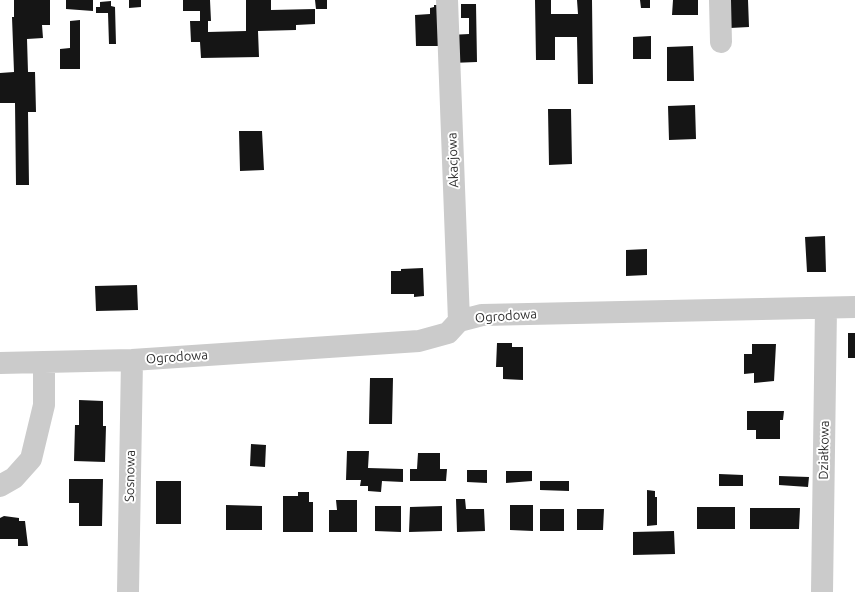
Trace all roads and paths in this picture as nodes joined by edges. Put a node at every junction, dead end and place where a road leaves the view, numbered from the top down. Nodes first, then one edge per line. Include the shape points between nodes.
1 (447, 0) edge
2 (720, 0) edge
3 (721, 42) dead end
4 (855, 307) edge
5 (826, 308) junction
6 (459, 321) junction
7 (132, 360) junction
8 (44, 362) junction
9 (0, 363) edge
10 (0, 486) edge
11 (128, 592) edge
12 (822, 592) edge

1 - 6 street, Akacjowa
2 - 3 street
4 - 5 street, Ogrodowa
5 - 6 street, Ogrodowa via 482,315
5 - 12 street, Działkowa
6 - 7 street, Ogrodowa via 448,333 419,341
7 - 8 street, Ogrodowa
7 - 11 street, Sosnowa
8 - 9 street, Ogrodowa
8 - 10 street via 44,405 30,459 14,478

